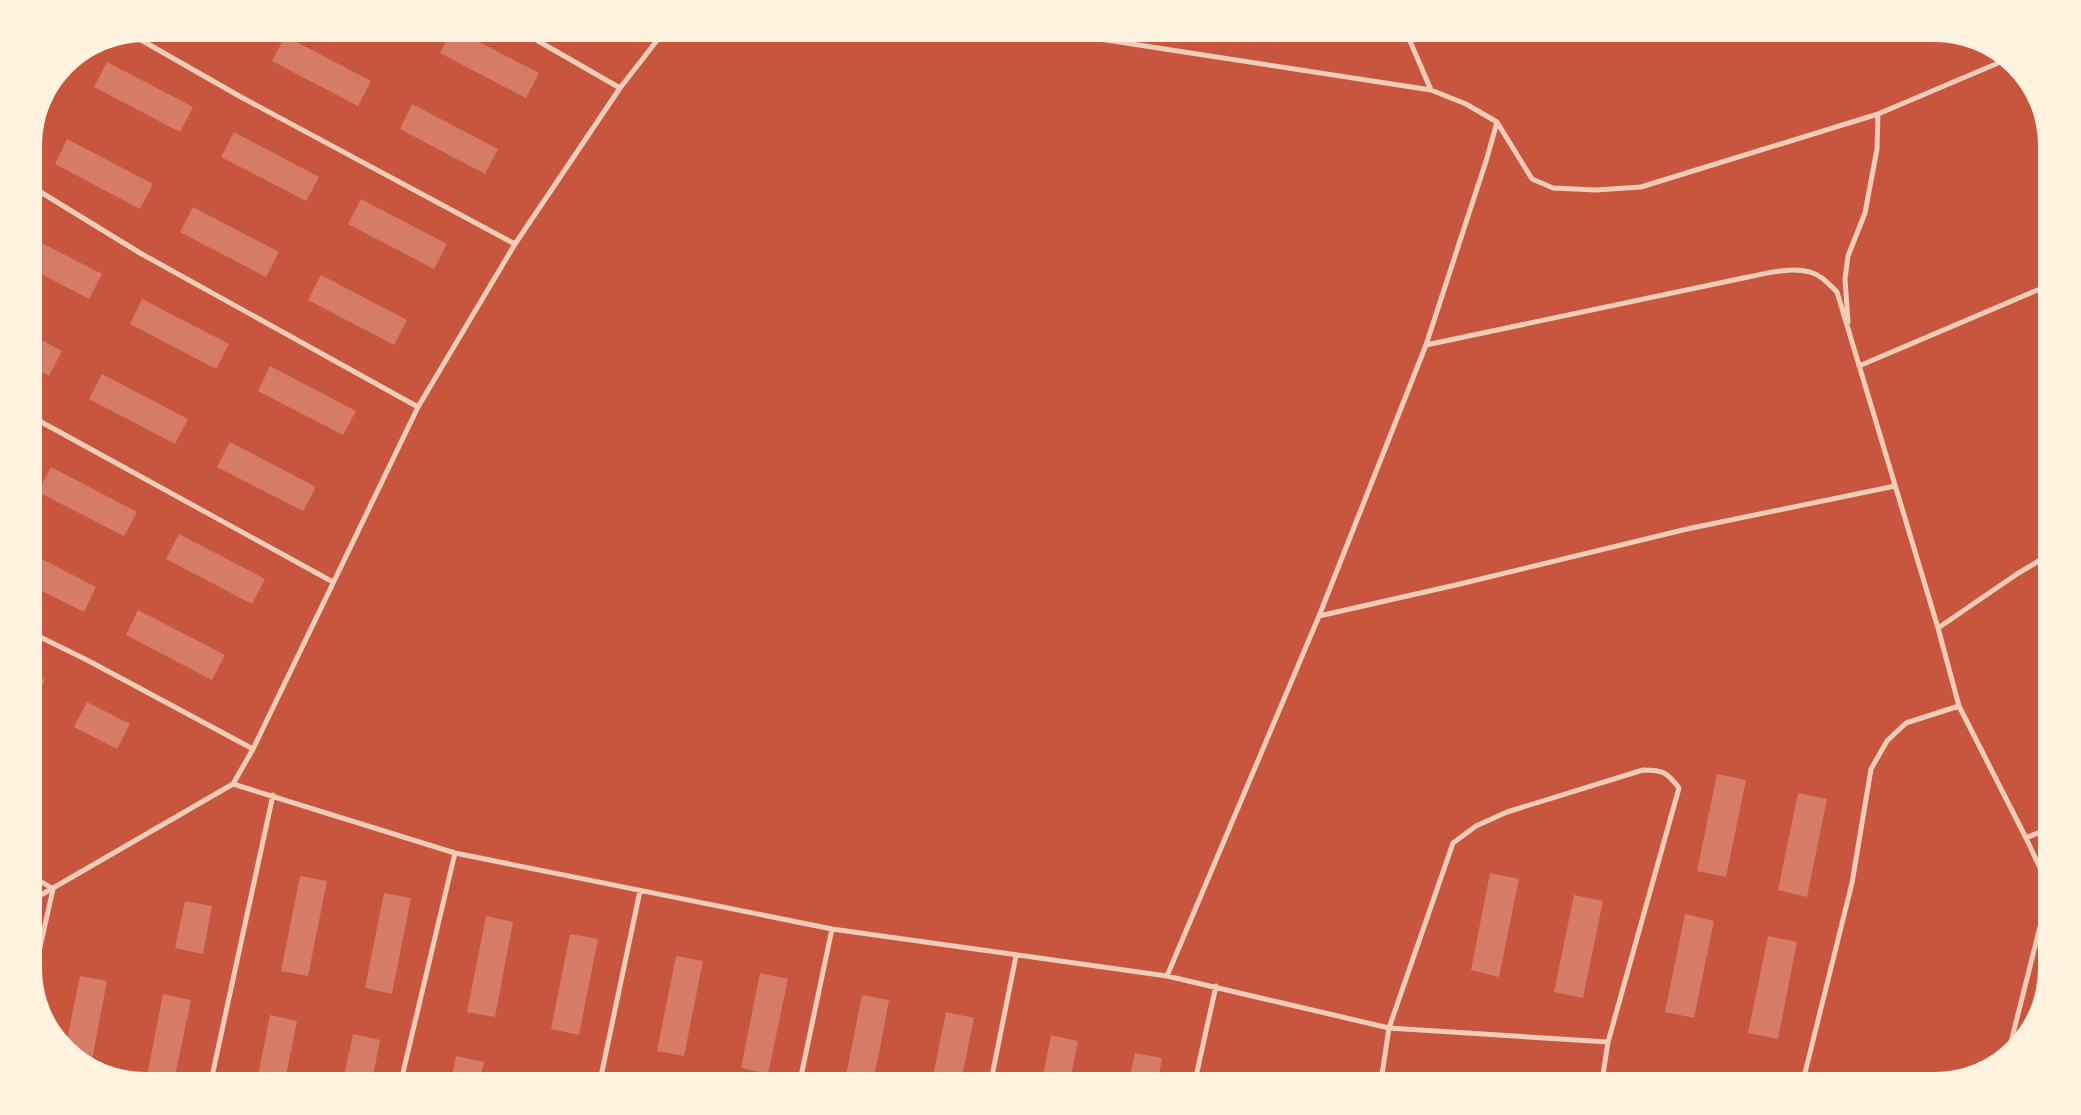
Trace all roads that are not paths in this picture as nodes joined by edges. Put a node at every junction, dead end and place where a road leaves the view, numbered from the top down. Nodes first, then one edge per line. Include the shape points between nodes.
1 (1122, 42) edge
2 (1411, 42) edge
3 (146, 43) edge
4 (541, 43) edge
5 (655, 43) edge
6 (1997, 63) edge
7 (620, 88) junction
8 (1431, 90) junction
9 (1878, 114) junction
10 (1497, 122) junction
11 (43, 194) edge
12 (515, 244) junction
13 (2038, 290) edge
14 (1849, 333) junction
15 (1426, 345) junction
16 (1859, 366) junction
17 (418, 407) junction
18 (43, 423) edge
19 (1895, 486) junction
20 (2038, 561) edge
21 (334, 582) junction
22 (1319, 616) junction
23 (1938, 628) junction
24 (43, 638) edge
25 (1959, 706) junction
26 (253, 749) junction
27 (233, 784) junction
28 (273, 795) junction
29 (2038, 833) edge
30 (2026, 838) junction
31 (455, 852) junction
32 (2038, 864) edge
33 (43, 882) edge
34 (52, 888) junction
35 (640, 891) junction
36 (43, 894) edge
37 (832, 929) junction
38 (43, 931) edge
39 (2038, 935) edge
40 (1016, 956) junction
41 (1168, 976) junction
42 (1216, 986) junction
43 (1389, 1028) junction
44 (2012, 1037) edge
45 (1608, 1042) junction
46 (213, 1072) edge
47 (403, 1072) edge
48 (602, 1072) edge
49 (802, 1072) edge
50 (994, 1072) edge
51 (1197, 1072) edge
52 (1382, 1072) edge
53 (1603, 1072) edge
54 (1805, 1072) edge

1 - 8 street
2 - 8 street
3 - 12 street
4 - 7 street
5 - 7 street
6 - 9 street
7 - 12 street
8 - 10 street via 1466,104
9 - 10 street via 1641,187 1596,190 1554,188 1532,178
9 - 14 street via 1877,149 1865,213 1848,256 1845,279
10 - 15 street
11 - 17 street via 140,253
12 - 17 street
13 - 16 street
14 - 15 street via 1837,292 1821,277 1805,271 1785,270
14 - 16 street
15 - 22 street
16 - 19 street
17 - 21 street
18 - 21 street
19 - 22 street via 1687,529
19 - 23 street
20 - 23 street
21 - 26 street
22 - 41 street
23 - 25 street
24 - 26 street
25 - 30 street
25 - 54 street via 1906,723 1887,741 1871,768 1852,883
26 - 27 street
27 - 28 street
27 - 34 street
28 - 31 street
28 - 46 street
29 - 30 street
30 - 32 street
31 - 35 street
31 - 47 street
33 - 34 street
34 - 36 street
34 - 38 street
35 - 37 street
35 - 48 street
37 - 40 street
37 - 49 street
39 - 44 street
40 - 41 street
40 - 50 street
41 - 42 street
42 - 43 street
42 - 51 street
43 - 45 street
43 - 45 street via 1453,843 1476,826 1507,812 1642,770 1658,770 1669,775 1679,788
43 - 52 street
45 - 53 street

